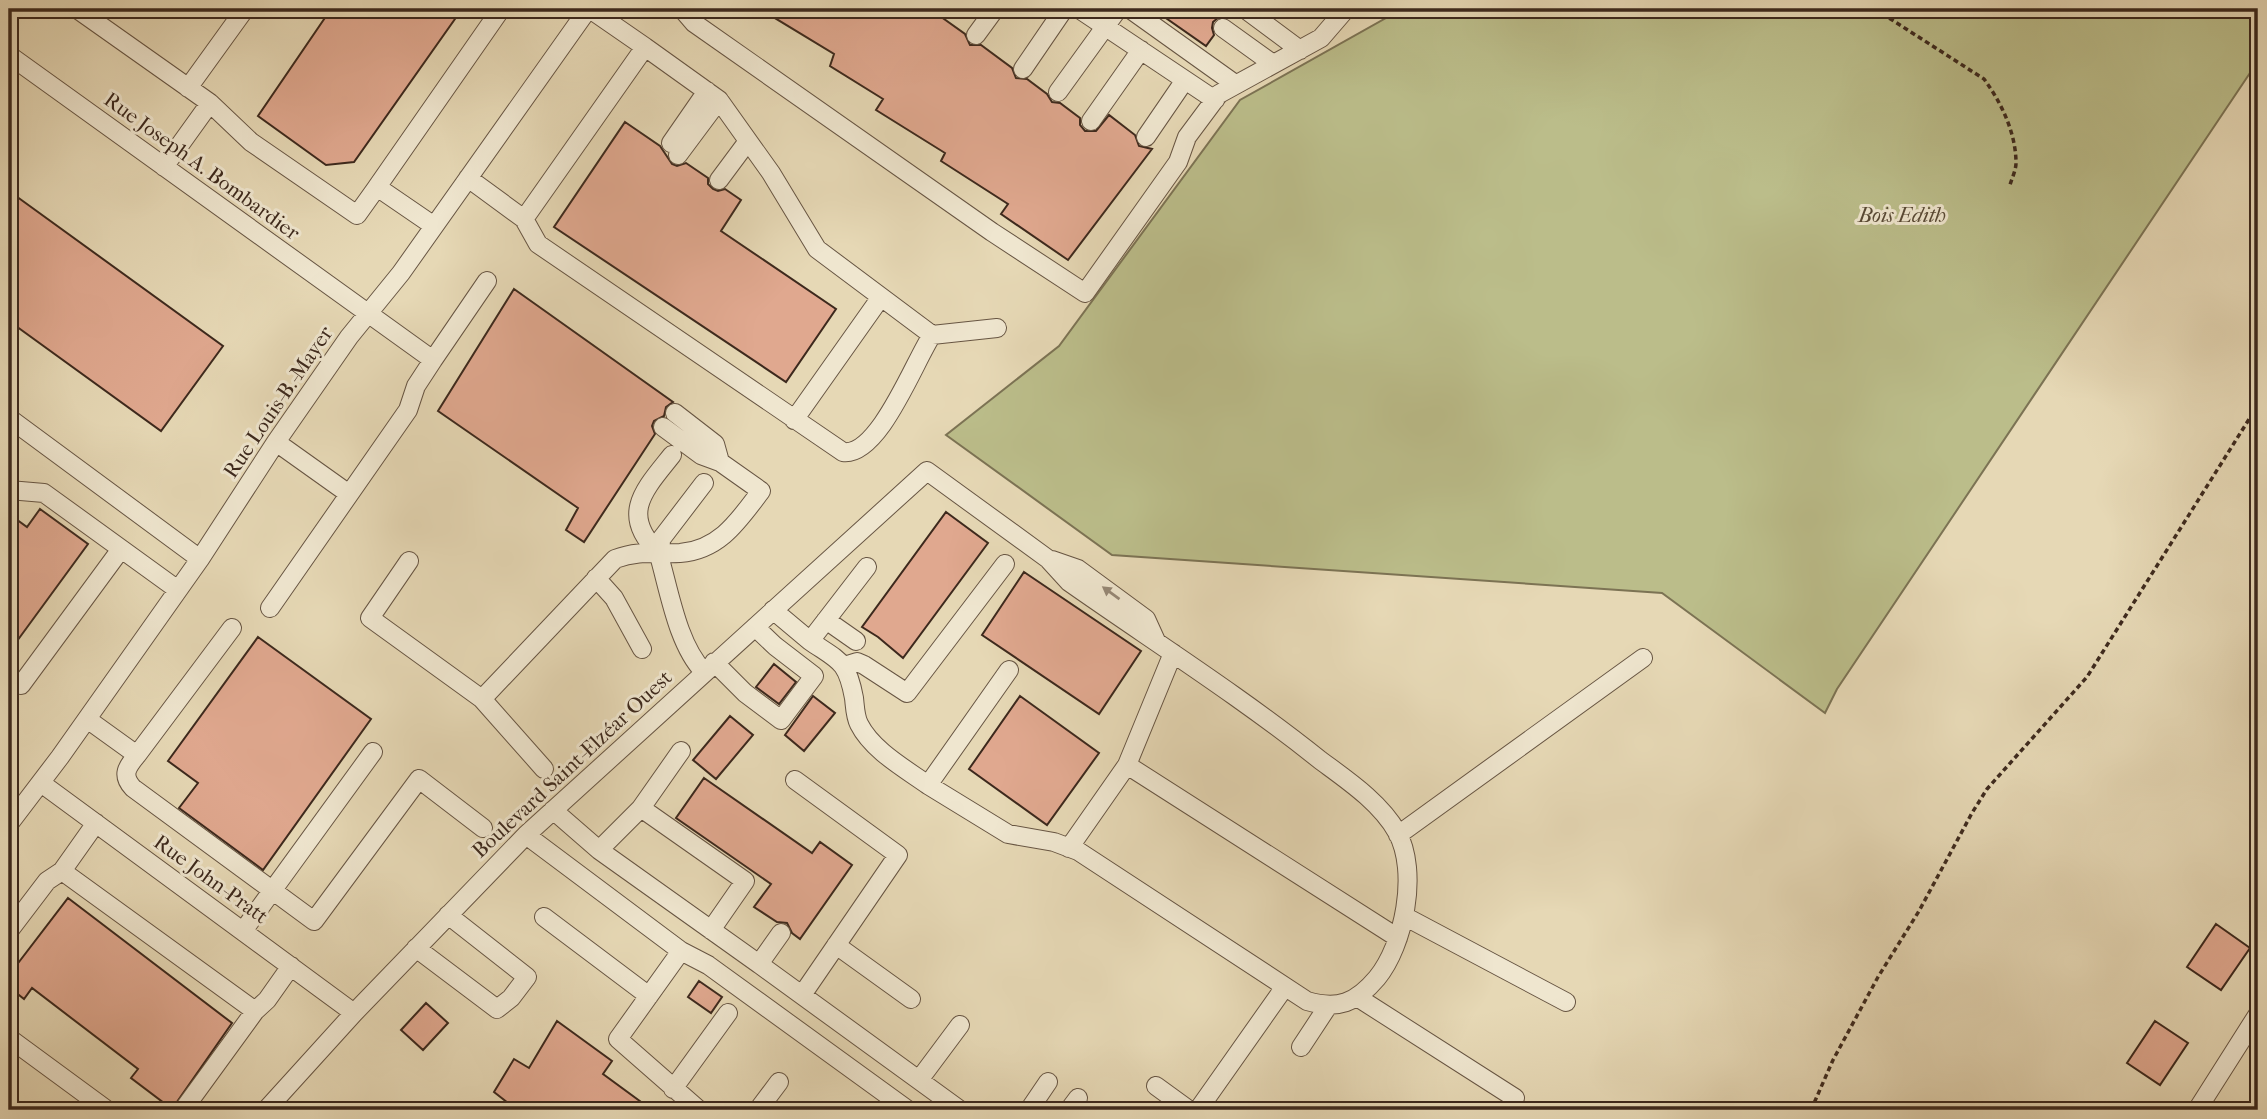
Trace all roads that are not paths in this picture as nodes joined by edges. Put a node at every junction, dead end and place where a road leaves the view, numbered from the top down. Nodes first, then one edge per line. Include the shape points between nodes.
1 (77, 9) edge
2 (245, 9) edge
3 (501, 9) edge
4 (589, 9) edge
5 (682, 9) edge
6 (995, 9) edge
7 (1064, 9) edge
8 (1079, 9) edge
9 (1118, 9) edge
10 (1130, 9) edge
11 (1244, 9) edge
12 (1346, 9) edge
13 (1106, 26) junction
14 (1223, 28) dead end
15 (976, 35) dead end
16 (645, 47) junction
17 (1141, 50) junction
18 (1300, 50) junction
19 (9, 55) edge
20 (1273, 64) junction
21 (1023, 69) dead end
22 (1185, 80) junction
23 (1235, 84) junction
24 (188, 88) junction
25 (1058, 92) dead end
26 (713, 96) junction
27 (1214, 100) junction
28 (210, 103) junction
29 (1091, 121) dead end
30 (1146, 137) dead end
31 (748, 141) junction
32 (675, 149) dead end
33 (164, 167) junction
34 (468, 178) junction
35 (719, 180) dead end
36 (377, 187) junction
37 (524, 219) junction
38 (435, 226) junction
39 (487, 281) dead end
40 (881, 297) junction
41 (369, 315) junction
42 (997, 328) dead end
43 (932, 335) junction
44 (433, 360) junction
45 (9, 418) edge
46 (669, 420) dead end
47 (794, 420) junction
48 (276, 442) junction
49 (672, 455) dead end
50 (704, 483) dead end
51 (9, 490) edge
52 (349, 494) junction
53 (121, 549) junction
54 (658, 552) junction
55 (200, 559) junction
56 (410, 561) dead end
57 (1005, 564) dead end
58 (867, 568) dead end
59 (596, 578) junction
60 (178, 590) junction
61 (270, 608) dead end
62 (773, 610) junction
63 (826, 620) junction
64 (755, 626) junction
65 (232, 628) dead end
66 (810, 641) junction
67 (856, 641) dead end
68 (642, 649) dead end
69 (1173, 653) junction
70 (1643, 658) dead end
71 (844, 666) junction
72 (709, 667) junction
73 (1009, 670) dead end
74 (9, 677) edge
75 (482, 699) junction
76 (87, 719) junction
77 (681, 751) dead end
78 (373, 752) dead end
79 (137, 755) junction
80 (1127, 765) junction
81 (544, 769) dead end
82 (795, 780) dead end
83 (41, 783) junction
84 (928, 785) junction
85 (641, 808) junction
86 (553, 810) junction
87 (96, 823) junction
88 (9, 824) edge
89 (483, 828) dead end
90 (526, 835) junction
91 (1398, 835) junction
92 (1069, 848) junction
93 (599, 850) junction
94 (62, 871) junction
95 (272, 891) junction
96 (448, 915) junction
97 (1404, 916) junction
98 (544, 918) dead end
99 (710, 930) junction
100 (243, 931) junction
101 (9, 932) edge
102 (781, 933) dead end
103 (1398, 938) junction
104 (836, 945) junction
105 (416, 948) junction
106 (681, 951) junction
107 (759, 964) junction
108 (291, 966) junction
109 (1284, 988) junction
110 (802, 995) junction
111 (649, 996) junction
112 (1357, 997) junction
113 (911, 999) dead end
114 (1566, 1002) dead end
115 (1328, 1006) junction
116 (255, 1012) junction
117 (354, 1013) junction
118 (728, 1013) dead end
119 (2258, 1014) edge
120 (960, 1024) dead end
121 (9, 1038) edge
122 (1301, 1047) dead end
123 (919, 1080) junction
124 (779, 1082) dead end
125 (1048, 1082) dead end
126 (1156, 1086) dead end
127 (673, 1089) junction
128 (1515, 1098) dead end
129 (766, 1107) edge
130 (107, 1110) edge
131 (183, 1110) edge
132 (267, 1110) edge
133 (699, 1110) edge
134 (908, 1110) edge
135 (960, 1110) edge
136 (1029, 1110) edge
137 (1189, 1110) edge
138 (1198, 1110) edge
139 (2197, 1110) edge

1 - 24 street
2 - 24 street
3 - 36 street
4 - 16 street
4 - 34 street, Rue Louis-B.-Mayer
5 - 27 street via 694,23 1085,293 1178,162 1187,137
6 - 15 street
7 - 21 street
8 - 13 street
9 - 13 street
10 - 23 street
11 - 18 street
12 - 18 street via 1321,38
13 - 17 street
13 - 25 street
14 - 20 street
16 - 26 street
16 - 37 street
17 - 22 street
17 - 29 street
18 - 20 street
19 - 33 street, Rue Joseph A. Bombardier
20 - 23 street
22 - 27 street
22 - 30 street
23 - 27 street
24 - 28 street
26 - 31 street
26 - 32 street
28 - 33 street
28 - 36 street via 251,142 357,215
31 - 35 street
31 - 40 street via 817,249
33 - 41 street, Rue Joseph A. Bombardier
34 - 37 street
34 - 38 street, Rue Louis-B.-Mayer
36 - 38 street
37 - 47 street via 538,244
38 - 41 street, Rue Louis-B.-Mayer
39 - 44 street
40 - 43 street
40 - 47 street
41 - 44 street, Rue Joseph A. Bombardier
41 - 48 street, Rue Louis-B.-Mayer
42 - 43 street
43 - 47 street via 897,401 853,452 837,449
44 - 52 street via 416,386 408,410
45 - 55 street
46 - 54 street via 701,455 720,462 761,491 720,539 700,549
48 - 52 street
48 - 55 street, Rue Louis-B.-Mayer
49 - 54 street via 639,503 646,540
50 - 54 street via 662,538
51 - 53 street via 44,493
52 - 61 street
53 - 60 street
53 - 74 street via 21,685
54 - 59 street via 634,552 615,559
54 - 72 street via 683,637 694,660
55 - 60 street, Rue Louis-B.-Mayer
56 - 75 street via 370,618
57 - 71 street via 906,693 864,664
58 - 63 street
59 - 68 street via 614,598
59 - 75 street
60 - 76 street, Rue Louis-B.-Mayer
62 - 64 street, Boulevard Saint-Elzéar Ouest
62 - 66 street
62 - 69 street, Boulevard Saint-Elzéar Ouest via 927,471 1048,559 1069,582
63 - 66 street
63 - 67 street
64 - 72 street, Boulevard Saint-Elzéar Ouest
64 - 72 street via 814,676 781,720
65 - 79 street
66 - 71 street
69 - 80 street
69 - 91 street via 1342,777 1381,811
70 - 91 street
71 - 84 street via 866,734
72 - 86 street, Boulevard Saint-Elzéar Ouest
73 - 84 street
75 - 81 street
76 - 79 street
76 - 83 street, Rue Louis-B.-Mayer
77 - 85 street
78 - 95 street
79 - 95 street via 125,772 133,788
80 - 92 street
80 - 103 street
82 - 104 street via 898,855
83 - 87 street, Rue John-Pratt
83 - 88 street, Rue Louis-B.-Mayer
84 - 92 street via 1007,834
85 - 93 street
85 - 99 street via 745,881
86 - 90 street, Boulevard Saint-Elzéar Ouest
86 - 93 street
87 - 94 street
87 - 100 street, Rue John-Pratt
89 - 95 street via 419,779 314,921
90 - 96 street, Boulevard Saint-Elzéar Ouest
90 - 106 street
91 - 97 street via 1408,873
92 - 109 street
93 - 99 street
94 - 101 street via 47,881
94 - 116 street
95 - 100 street
96 - 105 street, Boulevard Saint-Elzéar Ouest
96 - 105 street via 527,977 511,998 497,1009
97 - 103 street
97 - 114 street
98 - 111 street
99 - 107 street
100 - 108 street, Rue John-Pratt
102 - 107 street
103 - 112 street via 1379,975
104 - 110 street
104 - 113 street
105 - 117 street, Boulevard Saint-Elzéar Ouest
106 - 111 street
106 - 134 street via 708,965
107 - 110 street
108 - 116 street
108 - 117 street, Rue John-Pratt
109 - 115 street
109 - 138 street
110 - 123 street
111 - 127 street via 618,1039
112 - 115 street
112 - 128 street
115 - 122 street
116 - 131 street
117 - 132 street, Boulevard Saint-Elzéar Ouest
118 - 127 street
119 - 139 street
120 - 123 street
121 - 130 street
123 - 135 street
124 - 129 street
125 - 136 street
126 - 137 street
127 - 133 street

